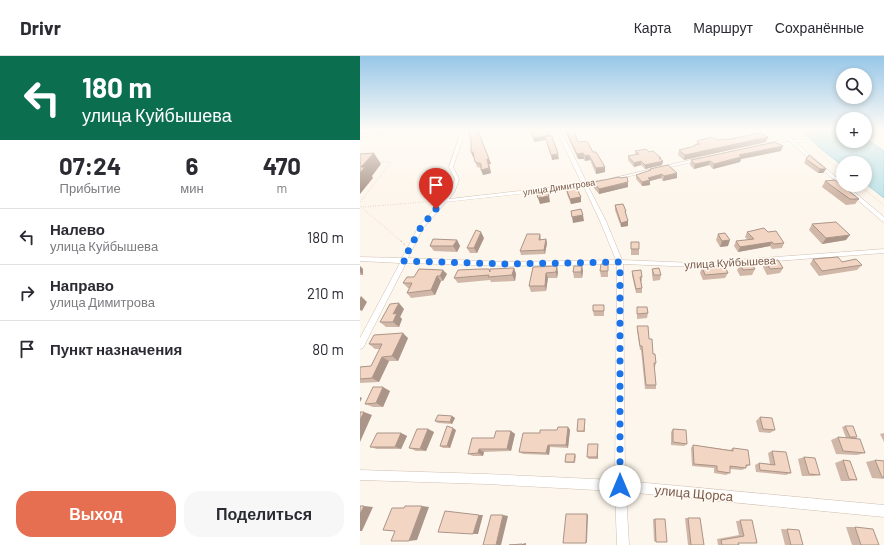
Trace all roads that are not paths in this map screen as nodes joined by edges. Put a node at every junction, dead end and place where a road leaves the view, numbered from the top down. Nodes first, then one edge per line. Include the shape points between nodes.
1 (457, 152) edge
2 (569, 152) edge
3 (805, 152) edge
4 (707, 158) edge
5 (836, 179) edge
6 (585, 185) junction
7 (851, 192) edge
8 (443, 201) junction
9 (884, 220) edge
10 (884, 251) edge
11 (360, 259) edge
12 (403, 261) junction
13 (620, 262) junction
14 (360, 346) edge
15 (360, 475) edge
16 (620, 486) junction
17 (884, 511) edge
18 (623, 545) edge

1 - 8 street via 452,167 457,179 453,191
2 - 6 street
3 - 5 street
4 - 6 street, улица Димитрова
6 - 8 street, улица Димитрова
6 - 13 street
7 - 9 street
8 - 12 street via 421,227
10 - 13 street, улица Куйбышева via 694,266
11 - 12 street, улица Куйбышева
12 - 13 street, улица Куйбышева via 507,264
12 - 14 street
13 - 16 street
15 - 16 street, улица Щорса
16 - 17 street, улица Щорса
16 - 18 street

